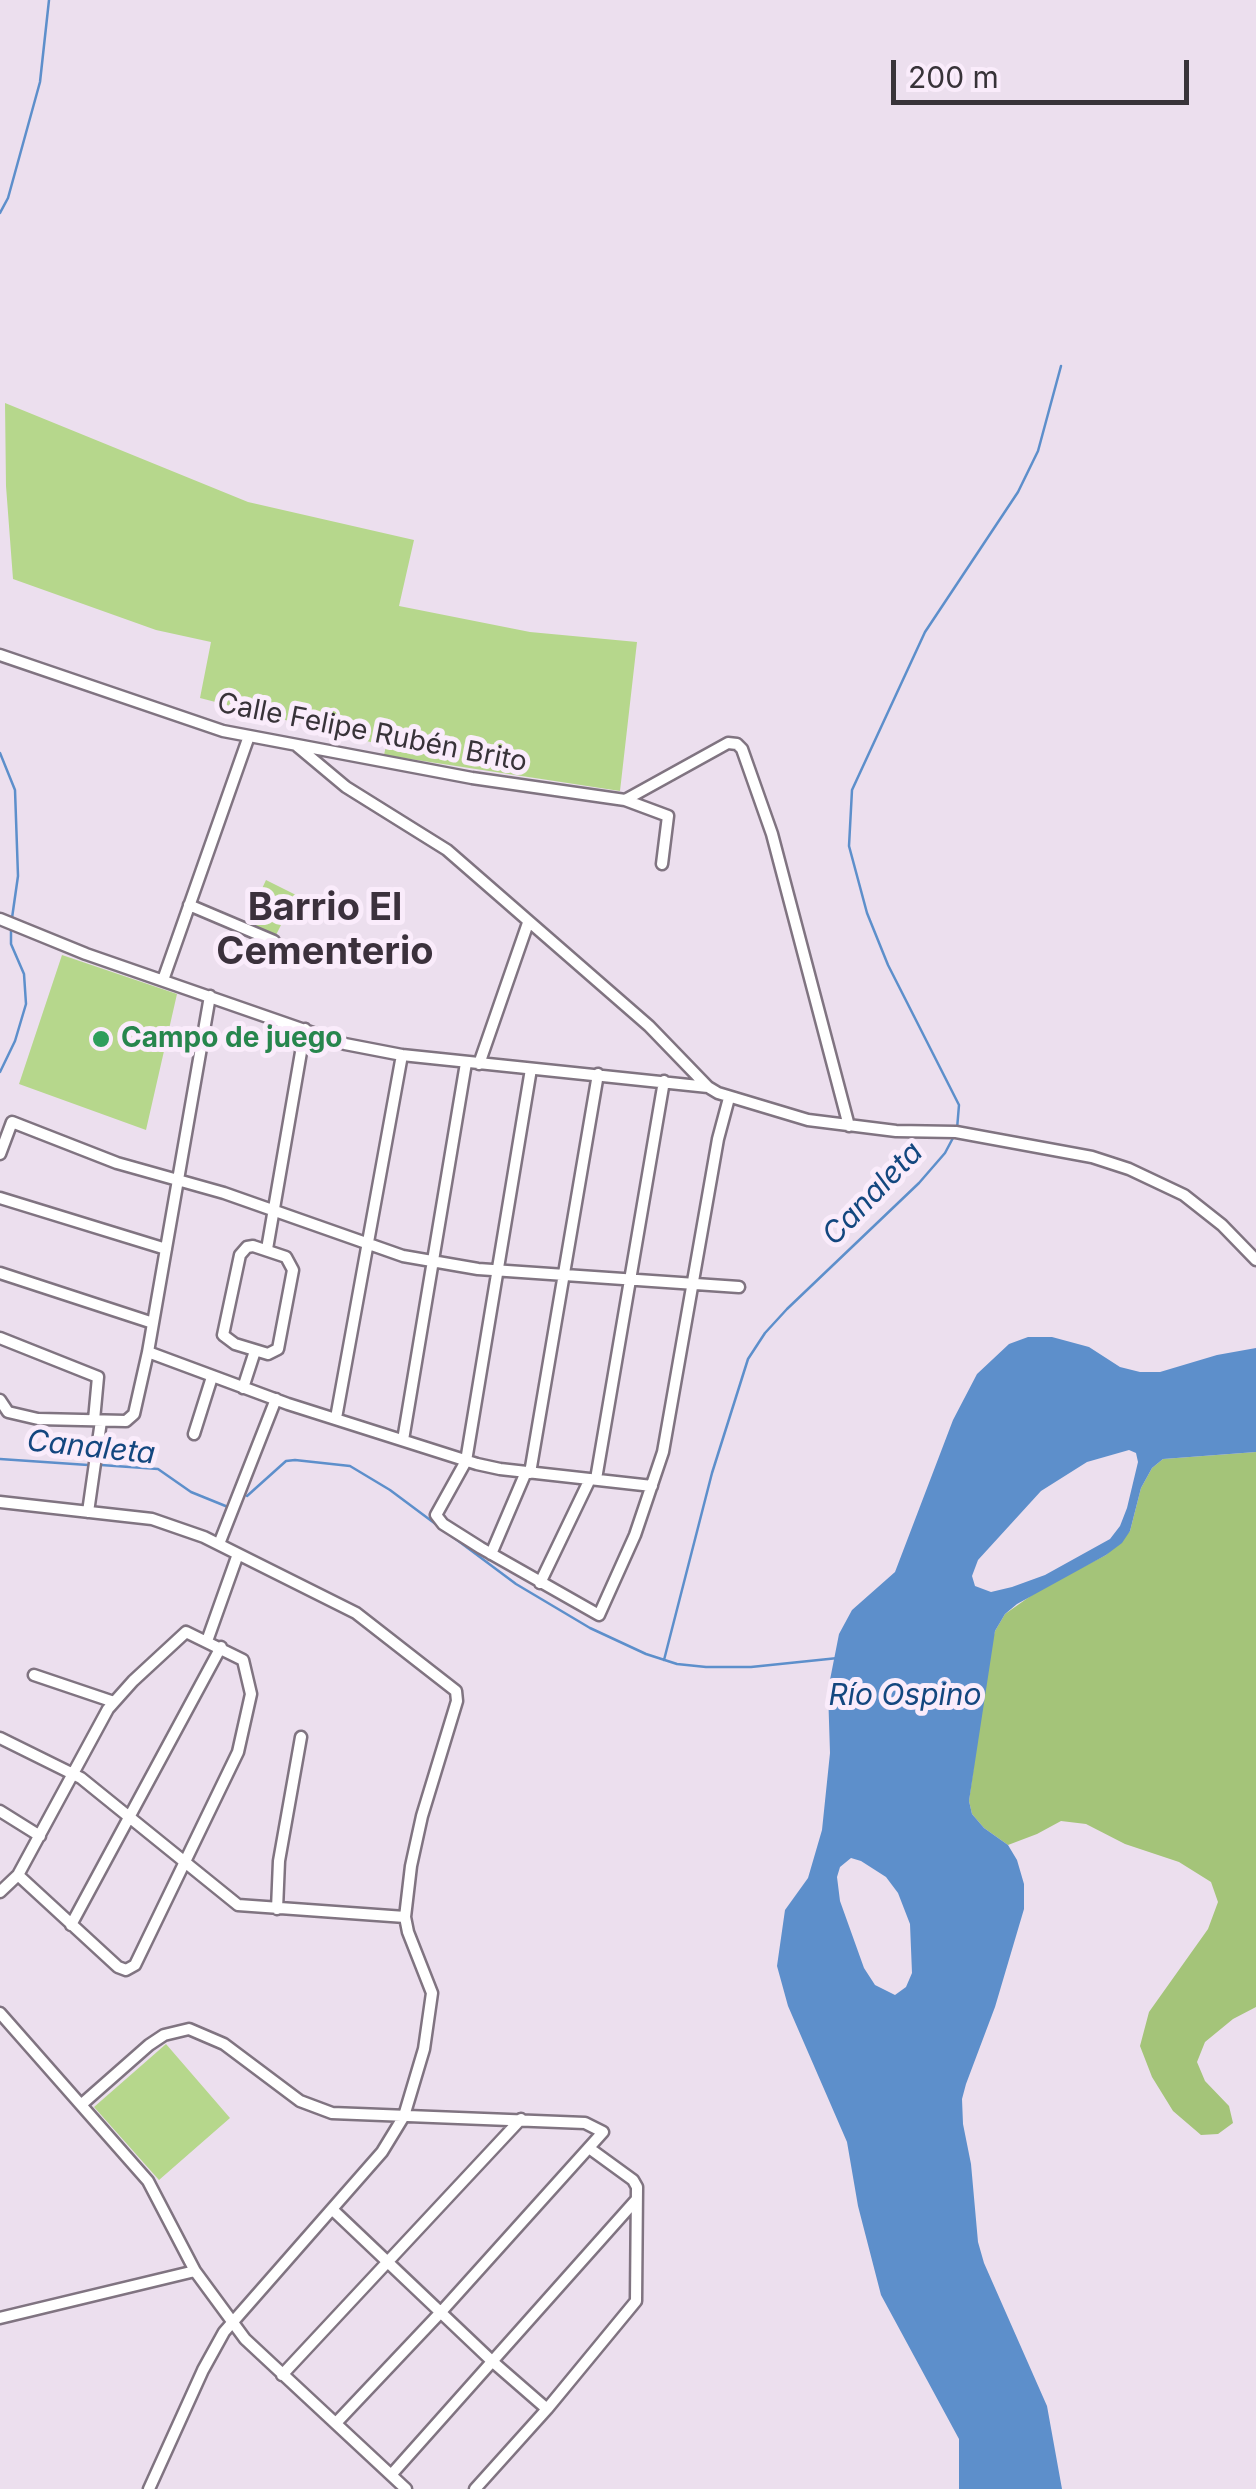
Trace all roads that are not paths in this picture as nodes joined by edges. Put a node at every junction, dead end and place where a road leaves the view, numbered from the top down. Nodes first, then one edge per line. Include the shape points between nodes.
1 (0, 655) edge
2 (249, 736) junction
3 (297, 746) junction
4 (625, 800) junction
5 (662, 864) dead end
6 (190, 905) junction
7 (3, 920) edge
8 (528, 923) junction
9 (274, 941) dead end
10 (163, 980) junction
11 (210, 996) junction
12 (305, 1029) junction
13 (402, 1056) junction
14 (473, 1063) junction
15 (531, 1069) junction
16 (598, 1074) junction
17 (664, 1081) junction
18 (708, 1087) junction
19 (728, 1098) junction
20 (848, 1126) junction
21 (0, 1154) edge
22 (178, 1182) junction
23 (0, 1198) edge
24 (274, 1211) junction
25 (368, 1245) junction
26 (166, 1249) junction
27 (266, 1250) junction
28 (1256, 1260) edge
29 (432, 1262) junction
30 (498, 1270) junction
31 (0, 1273) edge
32 (564, 1274) junction
33 (631, 1280) junction
34 (693, 1286) junction
35 (739, 1287) dead end
36 (152, 1324) junction
37 (0, 1338) edge
38 (254, 1351) junction
39 (148, 1352) junction
40 (212, 1377) junction
41 (243, 1388) junction
42 (276, 1399) junction
43 (0, 1400) edge
44 (336, 1418) junction
45 (98, 1420) junction
46 (194, 1434) dead end
47 (403, 1440) junction
48 (466, 1460) junction
49 (528, 1473) junction
50 (593, 1479) junction
51 (652, 1486) junction
52 (0, 1502) edge
53 (88, 1512) junction
54 (219, 1544) junction
55 (238, 1554) junction
56 (491, 1554) junction
57 (540, 1583) junction
58 (207, 1641) junction
59 (221, 1647) junction
60 (34, 1675) dead end
61 (114, 1702) junction
62 (301, 1737) dead end
63 (0, 1738) edge
64 (72, 1772) junction
65 (0, 1810) edge
66 (130, 1816) junction
67 (40, 1836) junction
68 (185, 1862) junction
69 (18, 1875) junction
70 (0, 1892) edge
71 (277, 1909) junction
72 (405, 1917) junction
73 (71, 1926) junction
74 (0, 2013) edge
75 (82, 2104) junction
76 (404, 2116) junction
77 (521, 2119) junction
78 (589, 2148) junction
79 (637, 2199) junction
80 (333, 2210) junction
81 (388, 2263) junction
82 (195, 2271) junction
83 (441, 2312) junction
84 (0, 2318) edge
85 (232, 2323) junction
86 (493, 2362) junction
87 (282, 2375) junction
88 (547, 2409) junction
89 (336, 2423) junction
90 (391, 2475) junction
91 (150, 2489) edge
92 (406, 2489) edge
93 (475, 2489) edge

1 - 2 street, Calle Felipe Rubén Brito
2 - 3 street, Calle Felipe Rubén Brito
2 - 6 street
3 - 4 street, Calle Felipe Rubén Brito
3 - 8 street via 359,796 446,850
4 - 5 street, Calle Felipe Rubén Brito via 668,816
4 - 20 street via 728,743 742,748 772,834
6 - 9 street
6 - 10 street
7 - 10 street
8 - 14 street
8 - 18 street
10 - 11 street
11 - 12 street
11 - 22 street
12 - 13 street
12 - 24 street
13 - 14 street
13 - 25 street
14 - 15 street
14 - 29 street
15 - 16 street
15 - 30 street
16 - 17 street
16 - 32 street
17 - 18 street
17 - 33 street
18 - 19 street
19 - 20 street
19 - 34 street
20 - 28 street via 978,1135 1129,1169 1200,1206
21 - 22 street via 12,1122
22 - 24 street
22 - 26 street
23 - 26 street
24 - 25 street
24 - 27 street
25 - 29 street
25 - 44 street
26 - 36 street
27 - 38 street via 286,1258 294,1270 278,1349
27 - 38 street via 243,1250 223,1330
29 - 30 street
29 - 47 street
30 - 32 street
30 - 48 street
31 - 36 street
32 - 33 street
32 - 49 street
33 - 34 street
33 - 50 street
34 - 35 street
34 - 51 street
36 - 39 street
37 - 45 street via 98,1377
38 - 41 street
39 - 40 street
39 - 45 street via 131,1418
40 - 41 street
40 - 46 street
41 - 42 street
42 - 44 street
42 - 54 street
43 - 45 street via 20,1416
44 - 47 street
45 - 53 street
47 - 48 street
48 - 49 street
48 - 56 street via 436,1515
49 - 50 street
49 - 56 street
50 - 51 street
50 - 57 street
51 - 57 street via 598,1615
52 - 53 street
53 - 54 street via 152,1519
54 - 55 street
55 - 58 street
55 - 72 street via 356,1613 456,1691 422,1816
56 - 57 street
58 - 59 street
58 - 61 street via 186,1632
59 - 66 street
59 - 68 street via 246,1667 250,1712 230,1772
60 - 61 street
61 - 64 street
62 - 71 street
63 - 64 street
64 - 66 street
64 - 67 street
65 - 67 street
66 - 68 street
66 - 73 street
67 - 69 street
68 - 71 street via 238,1905
68 - 73 street via 145,1950 130,1968 118,1967
69 - 70 street
69 - 73 street
71 - 72 street
72 - 76 street via 432,1992
74 - 75 street
75 - 76 street via 149,2045 189,2029 224,2044 314,2108
75 - 82 street via 148,2181
76 - 77 street
76 - 80 street
77 - 78 street via 598,2128 602,2132
77 - 81 street
78 - 79 street via 634,2180
78 - 83 street
79 - 86 street
79 - 88 street via 634,2307
80 - 81 street
80 - 85 street
81 - 83 street
81 - 87 street
82 - 84 street
82 - 85 street
83 - 86 street
83 - 89 street
85 - 87 street
85 - 91 street via 202,2370
86 - 88 street
86 - 90 street
87 - 89 street
88 - 93 street
89 - 90 street
90 - 92 street

